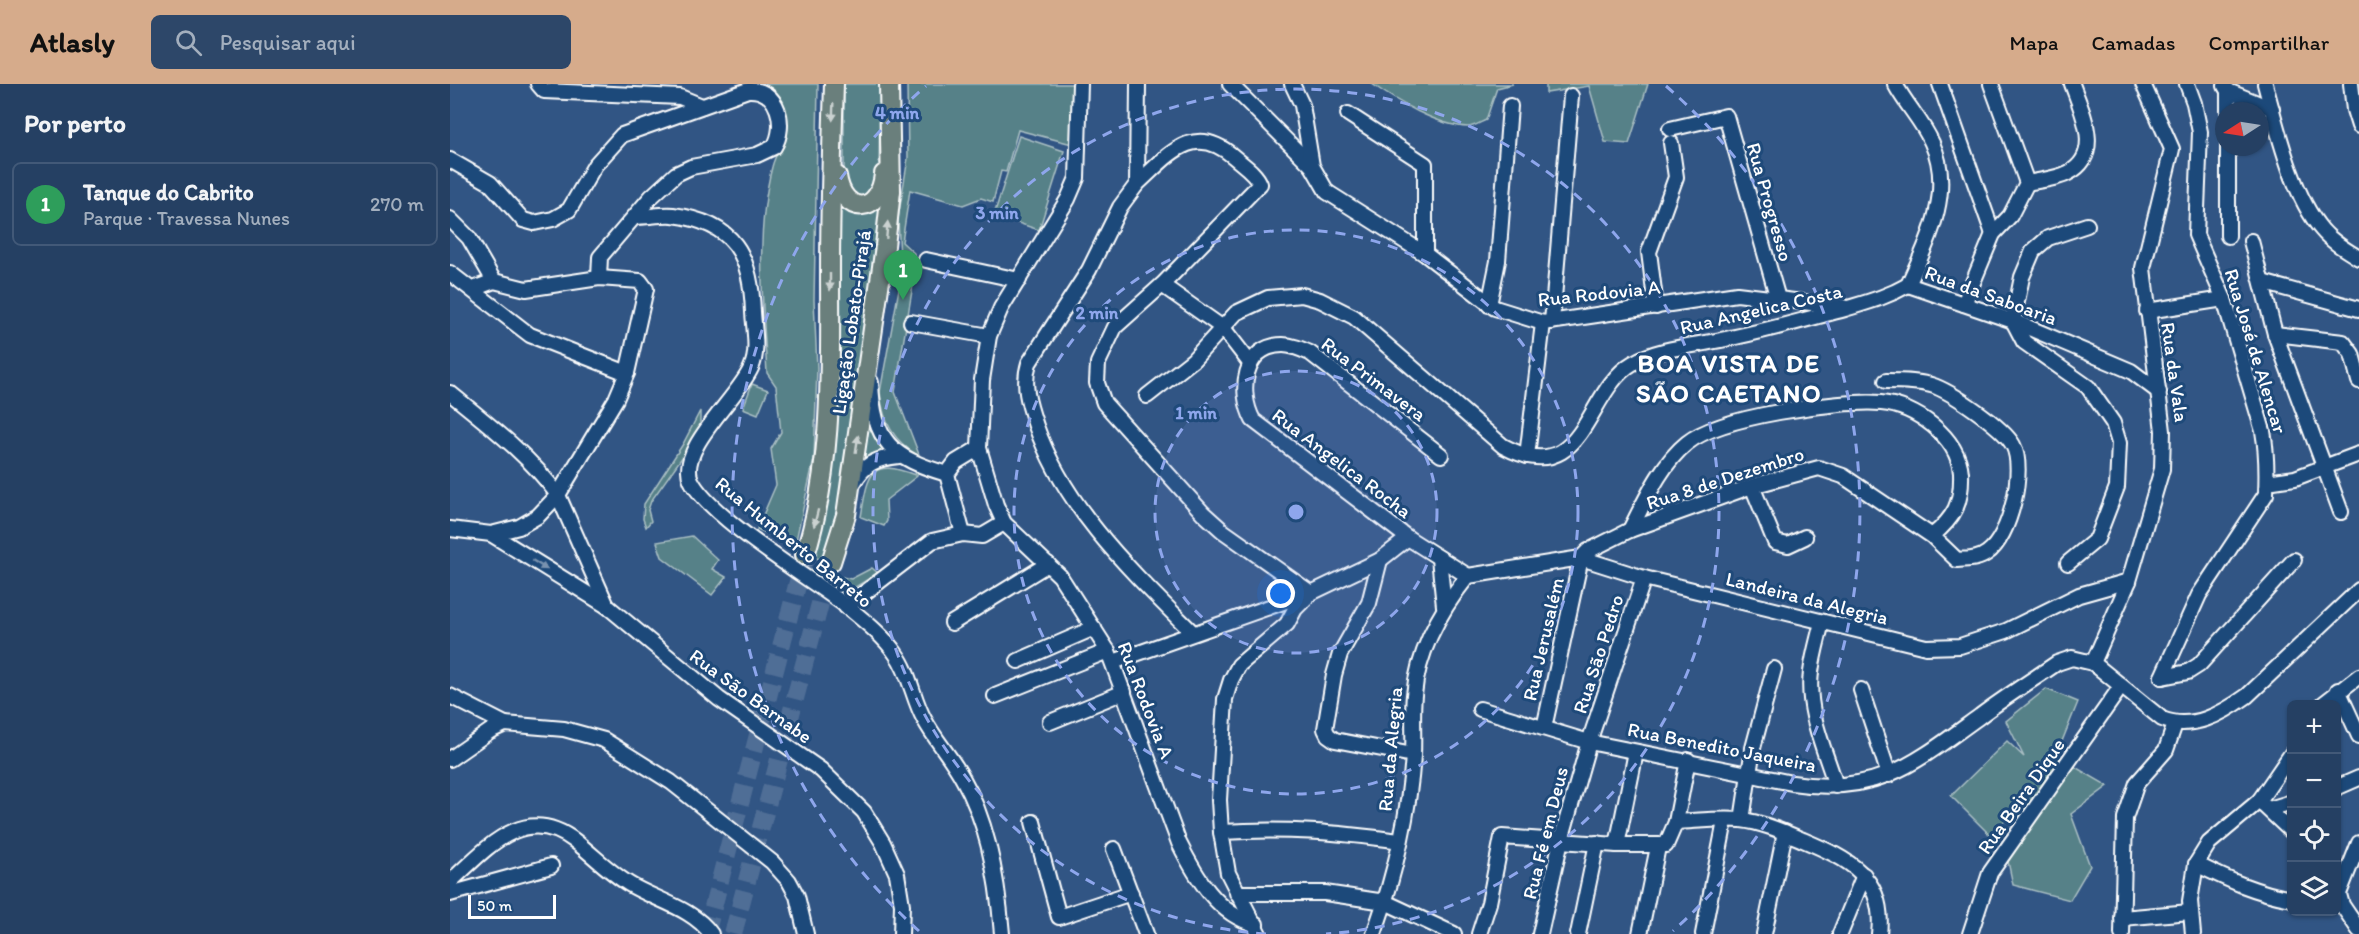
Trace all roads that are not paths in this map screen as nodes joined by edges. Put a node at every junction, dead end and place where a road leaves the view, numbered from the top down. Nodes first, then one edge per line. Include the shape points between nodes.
1 (538, 84) edge
2 (834, 84) edge
3 (889, 84) edge
4 (1080, 84) edge
5 (1138, 84) edge
6 (1230, 84) edge
7 (1292, 84) edge
8 (1895, 84) edge
9 (1940, 84) edge
10 (1991, 84) edge
11 (2072, 84) edge
12 (2143, 84) edge
13 (2187, 84) edge
14 (2265, 84) edge
15 (2351, 84) edge
16 (2226, 87) edge
17 (1571, 96) dead end
18 (2227, 102) edge
19 (702, 106) junction
20 (1510, 106) dead end
21 (889, 107) junction
22 (2272, 109) junction
23 (1348, 114) dead end
24 (2359, 126) edge
25 (832, 140) junction
26 (2228, 156) edge
27 (450, 160) edge
28 (1312, 166) junction
29 (2027, 183) junction
30 (1137, 184) junction
31 (635, 217) junction
32 (450, 219) edge
33 (2087, 225) dead end
34 (1993, 234) junction
35 (2228, 236) dead end
36 (2251, 241) dead end
37 (1425, 254) junction
38 (2359, 258) edge
39 (926, 260) dead end
40 (450, 273) edge
41 (599, 278) junction
42 (1019, 280) junction
43 (494, 281) junction
44 (2262, 282) junction
45 (1161, 285) junction
46 (1908, 285) junction
47 (473, 289) junction
48 (1778, 298) junction
49 (2224, 299) junction
50 (1964, 304) junction
51 (1489, 305) junction
52 (1656, 308) junction
53 (1847, 308) junction
54 (2359, 309) edge
55 (2147, 311) junction
56 (2013, 321) junction
57 (911, 322) dead end
58 (1548, 322) junction
59 (1223, 328) junction
60 (2275, 334) junction
61 (989, 336) junction
62 (2343, 342) junction
63 (2359, 346) edge
64 (870, 356) junction
65 (1250, 363) junction
66 (627, 373) junction
67 (1886, 381) dead end
68 (2359, 381) edge
69 (2159, 392) junction
70 (450, 393) edge
71 (1147, 396) dead end
72 (979, 448) junction
73 (2359, 454) edge
74 (1441, 455) dead end
75 (899, 456) junction
76 (1524, 456) junction
77 (2324, 466) junction
78 (946, 474) junction
79 (1752, 486) junction
80 (2270, 486) junction
81 (850, 489) junction
82 (558, 495) junction
83 (2341, 512) dead end
84 (1004, 523) junction
85 (450, 529) edge
86 (1630, 530) junction
87 (491, 534) junction
88 (963, 534) junction
89 (1932, 536) junction
90 (1805, 537) dead end
91 (1408, 538) junction
92 (805, 555) tunnel mouth
93 (1438, 558) junction
94 (1581, 558) junction
95 (1380, 560) junction
96 (2294, 560) dead end
97 (831, 562) tunnel mouth
98 (2068, 563) dead end
99 (1048, 564) junction
100 (1468, 576) junction
101 (1644, 578) junction
102 (2129, 581) junction
103 (2359, 590) edge
104 (1311, 593) junction
105 (608, 606) junction
106 (846, 606) junction
107 (1444, 606) junction
108 (1822, 622) junction
109 (952, 623) dead end
110 (1094, 628) junction
111 (1193, 633) junction
112 (1111, 657) junction
113 (1018, 661) dead end
114 (2093, 663) junction
115 (1774, 669) dead end
116 (2359, 676) edge
117 (2121, 688) junction
118 (1860, 690) dead end
119 (2338, 690) junction
120 (1124, 692) junction
121 (450, 696) edge
122 (995, 696) dead end
123 (2328, 700) edge
124 (1480, 709) dead end
125 (1050, 722) dead end
126 (505, 724) junction
127 (2175, 724) junction
128 (1544, 728) junction
129 (2359, 736) edge
130 (1589, 742) junction
131 (1636, 752) junction
132 (2291, 754) edge
133 (1413, 755) junction
134 (450, 759) edge
135 (1688, 760) junction
136 (1749, 774) junction
137 (1889, 775) junction
138 (2359, 778) edge
139 (1836, 786) junction
140 (2341, 786) edge
141 (2287, 803) edge
142 (2264, 805) junction
143 (1742, 820) junction
144 (1725, 821) junction
145 (1033, 822) dead end
146 (1677, 822) junction
147 (2287, 827) edge
148 (1221, 832) junction
149 (1785, 832) junction
150 (1562, 840) junction
151 (1400, 841) junction
152 (1597, 843) junction
153 (2359, 843) edge
154 (1617, 845) junction
155 (1662, 846) junction
156 (1114, 849) dead end
157 (2196, 864) junction
158 (551, 866) dead end
159 (1864, 875) junction
160 (450, 882) edge
161 (2341, 891) edge
162 (1131, 893) junction
163 (1237, 893) junction
164 (450, 894) edge
165 (2287, 898) edge
166 (2341, 899) edge
167 (1385, 902) junction
168 (2190, 912) junction
169 (2122, 918) junction
170 (1258, 929) edge
171 (2359, 930) edge
172 (710, 934) edge
173 (806, 934) edge
174 (901, 934) edge
175 (1002, 934) edge
176 (1146, 934) edge
177 (1374, 934) edge
178 (1454, 934) edge
179 (1479, 934) edge
180 (1540, 934) edge
181 (1578, 934) edge
182 (1640, 934) edge
183 (1703, 934) edge
184 (1764, 934) edge
185 (1840, 934) edge
186 (1879, 934) edge
187 (1970, 934) edge
188 (2122, 934) edge
189 (2193, 934) edge

1 - 19 street via 544,91 680,97
2 -> 25 main road, Ligação Lobato-Pirajá
3 - 21 main road, Ligação Lobato-Pirajá
4 - 42 street, Rua Rodovia A via 1077,178
5 - 30 street
6 - 28 street
7 - 28 street, Rua Rodovia A via 1302,105
8 - 46 street, Rua da Saboaria via 1932,143 1941,169 1940,204
9 - 34 street
10 - 29 street
11 - 29 street via 2089,136 2088,152 2068,174
12 - 55 street, Rua da Vala via 2171,141 2172,156 2144,258
13 - 49 street, Rua José de Alencar via 2200,132 2196,235
14 - 22 street
15 - 24 street
16 - 18 street
16 - 22 street
17 - 58 street
19 - 27 street via 618,138 595,165 569,210 553,219 534,223 523,220 490,183
19 - 31 street via 748,90 759,91 777,107 782,127 778,139 764,153 691,167 676,174
20 - 51 street via 1498,261
21 - 25 main road via 883,184 880,194 869,204 855,205 842,196
64 -> 21 main road, Ligação Lobato-Pirajá via 891,191
22 - 38 street via 2298,187 2312,213 2322,230
23 - 37 street via 1425,164
25 -> 92 main road, Ligação Lobato-Pirajá via 830,427 820,500
26 - 35 street
28 - 37 street, Rua Rodovia A via 1327,192
29 - 34 street via 2010,216
30 - 45 street via 1178,147 1193,141 1224,148 1260,184
30 - 111 street via 1120,207 1089,270 1029,363 1026,389 1045,451 1071,496 1131,571
31 - 41 street via 600,257
31 - 106 street, Rua Humberto Barreto via 672,215 699,221 730,238 742,253 752,282 754,359 738,392 692,449 688,473 699,492 733,524
32 - 43 street via 469,238
33 - 56 street via 2048,238 2033,251 2022,278
34 - 50 street
36 - 44 street
37 - 51 street, Rua Rodovia A
39 - 42 street
40 - 47 street
41 - 43 street via 526,289
41 - 66 street via 640,280 645,285
42 - 61 street, Rua Rodovia A
43 - 47 street
44 - 54 street
44 - 60 street
45 - 59 street
45 - 104 street via 1115,327 1104,347 1097,383 1104,403 1203,513
46 - 50 street, Rua da Saboaria
46 - 53 street, Rua Angelica Costa via 1879,300
47 - 66 street via 530,335
48 - 52 street, Rua Rodovia A via 1737,294
48 - 52 street, Rua Progresso via 1726,116 1671,136 1676,177 1649,252
48 - 53 street, Rua Rodovia A
49 - 55 street
49 - 80 street, Rua José de Alencar via 2263,431
50 - 56 street, Rua da Saboaria
51 - 58 street, Rua Rodovia A via 1532,321
52 - 58 street, Rua Rodovia A
53 - 76 street, Rua Angelica Costa via 1763,332 1669,350 1633,363 1605,390 1576,440 1541,457
55 - 69 street, Rua da Vala
56 - 69 street, Rua da Saboaria via 2131,371
56 - 98 street via 2024,342 2088,387 2113,423 2119,442 2117,487 2097,539
57 - 61 street
58 - 76 street
59 - 65 street
59 - 71 street via 1193,360
59 - 76 street via 1236,313 1268,298 1302,295 1320,300 1361,323 1503,446
60 - 62 street
60 - 77 street
61 - 72 street, Rua Rodovia A via 982,380
62 - 63 street
62 - 68 street via 2352,354
64 - 75 street via 875,416
81 -> 64 main road, Ligação Lobato-Pirajá
65 - 74 street, Rua Primavera via 1270,346 1284,345 1310,353
65 - 91 street, Rua Angelica Rocha via 1244,388 1253,420
66 - 82 street via 616,399
67 - 89 street via 1934,386 1960,401 2002,432 2013,445 2018,461 2015,497 1999,542 1988,552 1975,559 1957,560
69 - 102 street, Rua da Vala via 2162,469
70 - 82 street, Rua São Barnabe via 526,458
72 - 78 street via 956,462
72 - 84 street, Rua Rodovia A
73 - 77 street
75 - 78 street
75 - 81 street via 884,457 865,466
77 - 80 street
77 - 83 street
78 - 88 street
79 - 86 street, Rua 8 de Dezembro
79 - 89 street, Rua 8 de Dezembro via 1812,470 1831,470
79 - 90 street via 1775,542 1788,544
80 - 96 street via 2199,595 2162,677 2188,672 2199,665
81 - 97 main road, Ligação Lobato-Pirajá
82 - 87 street via 530,521
82 - 105 street, Rua São Barnabe
84 - 88 street via 982,536
84 - 99 street, Rua Rodovia A
85 - 87 street
86 - 89 street, Rua 8 de Dezembro via 1668,463 1686,443 1701,434 1751,419 1830,405 1883,403 1930,423 1952,444 1960,466 1961,489 1955,513
86 - 94 street, Rua 8 de Dezembro
87 -> 105 street
88 - 106 street via 925,545
91 - 93 street, Rua Angelica Rocha
91 - 95 street
93 - 100 street, Rua Angelica Rocha
93 - 107 street, Rua da Alegria
94 - 100 street, Landeira da Alegria
94 - 101 street, Landeira da Alegria
94 - 128 street, Rua Jerusalém
95 - 104 street
95 - 133 street via 1369,603 1340,654 1325,729 1335,740
99 - 109 street
99 - 110 street, Rua Rodovia A via 1066,583
100 - 107 street, Rua da Alegria
101 - 108 street, Landeira da Alegria
101 - 130 street, Rua São Pedro
102 - 108 street, Landeira da Alegria via 2079,595 2006,631 1960,646 1926,647
102 - 114 street, Rua da Vala
103 - 127 street via 2228,710 2191,723
104 - 111 street
104 - 148 street via 1287,624 1239,665 1230,680 1219,800
105 - 174 street, Rua São Barnabe via 675,665 821,770 854,801 883,843 897,874
106 - 175 street, Rua Humberto Barreto via 897,654 925,722 964,779 987,840
107 - 133 street, Rua da Alegria via 1417,672
108 - 139 street via 1810,693
110 - 112 street, Rua Rodovia A
110 - 113 street
111 - 112 street
112 - 120 street, Rua Rodovia A
112 - 122 street
114 - 117 street
114 - 137 street, Rua Benedito Jaqueira via 2072,658 2056,663 1927,754
115 - 136 street
116 - 119 street
117 - 127 street via 2162,719
117 - 187 street, Rua Beira Dique via 1990,873
118 - 137 street
119 - 123 street
119 - 129 street
120 - 125 street
120 - 170 street, Rua Rodovia A via 1186,856 1209,893
121 - 126 street
124 - 128 street, Rua Benedito Jaqueira
126 - 134 street
126 - 173 street via 595,736 670,782 789,881 802,907
127 - 169 street via 2166,750 2137,783 2129,799
128 - 130 street, Rua Benedito Jaqueira
130 - 131 street, Rua Benedito Jaqueira
130 - 150 street, Rua Fé em Deus
131 - 135 street, Rua Benedito Jaqueira
131 - 154 street
132 - 142 street
133 - 151 street, Rua da Alegria
135 - 136 street, Rua Benedito Jaqueira
135 - 146 street
136 - 139 street, Rua Benedito Jaqueira via 1813,786
136 - 143 street
137 - 139 street, Rua Benedito Jaqueira
138 - 140 street
141 - 142 street
142 - 147 street
142 - 157 street via 2224,828
143 - 144 street
143 - 149 street
144 - 146 street
144 - 183 street
145 - 162 street via 1059,917
146 - 155 street
148 - 151 street via 1283,829
148 - 163 street via 1228,873
149 - 159 street via 1848,861
149 - 184 street
150 - 152 street
150 - 179 street via 1502,837
150 - 180 street, Rua Fé em Deus
151 - 167 street, Rua da Alegria
152 - 154 street
152 - 181 street
153 - 161 street
154 - 155 street
155 - 182 street
156 - 162 street
157 - 165 street via 2264,894
157 - 168 street
158 - 164 street
159 - 185 street
159 - 186 street via 1876,895 1881,917
160 - 172 street via 512,831 531,825 547,826 569,837 629,884 701,922
162 - 176 street
163 - 167 street via 1325,893
163 - 170 street
166 - 171 street
167 - 177 street, Rua da Alegria
167 - 178 street
168 - 169 street
168 - 189 street
169 - 188 street

